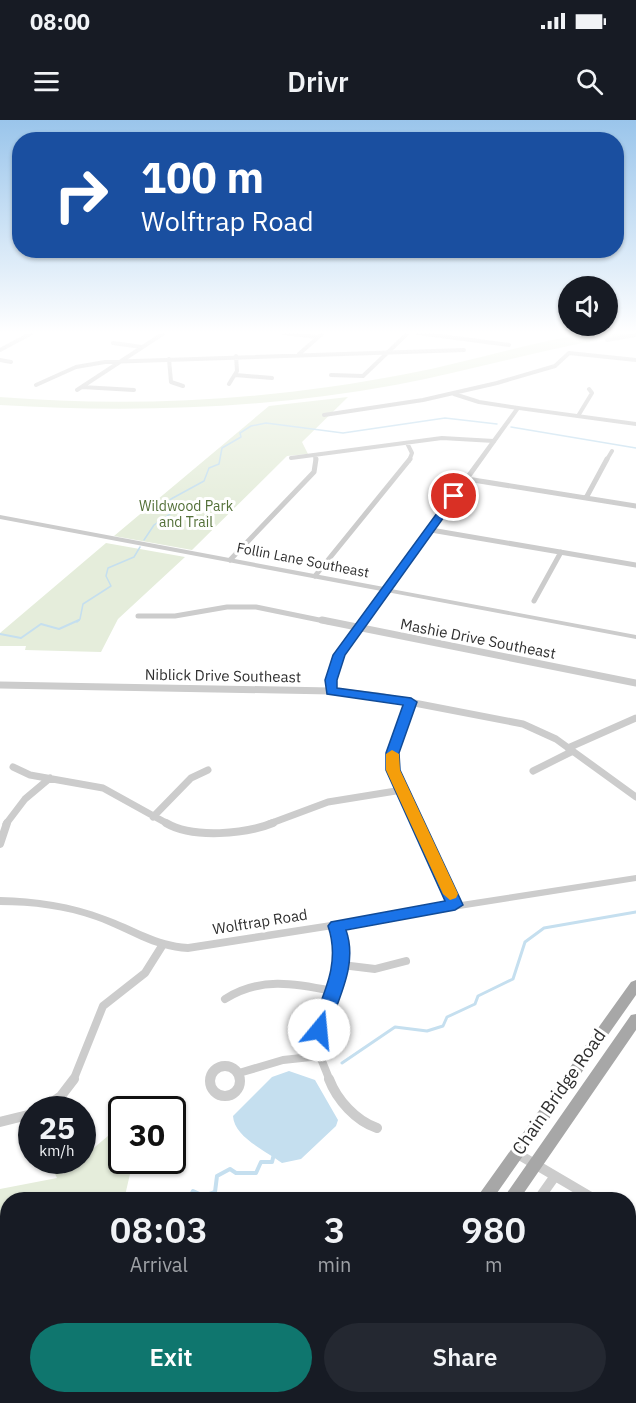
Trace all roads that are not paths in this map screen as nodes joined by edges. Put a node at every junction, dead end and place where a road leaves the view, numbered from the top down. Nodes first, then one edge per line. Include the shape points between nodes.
1 (458, 393) edge
2 (592, 393) edge
3 (454, 394) junction
4 (518, 408) junction
5 (324, 416) dead end
6 (578, 416) junction
7 (636, 424) edge
8 (494, 441) junction
9 (407, 443) junction
10 (612, 451) dead end
11 (315, 456) junction
12 (291, 458) dead end
13 (466, 479) junction
14 (586, 498) junction
15 (636, 506) edge
16 (0, 517) edge
17 (430, 530) junction
18 (561, 552) junction
19 (230, 560) junction
20 (636, 565) edge
21 (315, 576) junction
22 (387, 589) junction
23 (534, 601) dead end
24 (138, 616) dead end
25 (360, 628) junction
26 (636, 637) edge
27 (636, 683) edge
28 (0, 685) edge
29 (331, 691) junction
30 (411, 702) junction
31 (636, 718) edge
32 (571, 750) junction
33 (13, 766) dead end
34 (208, 770) dead end
35 (533, 771) dead end
36 (50, 778) junction
37 (402, 790) junction
38 (636, 797) edge
39 (153, 817) junction
40 (0, 844) edge
41 (636, 878) edge
42 (0, 901) edge
43 (455, 905) junction
44 (336, 926) junction
45 (162, 946) junction
46 (406, 961) dead end
47 (342, 965) junction
48 (636, 985) edge
49 (332, 991) junction
50 (225, 999) dead end
51 (636, 1019) edge
52 (320, 1056) junction
53 (239, 1073) dead end
54 (61, 1096) edge
55 (18, 1118) edge
56 (0, 1122) edge
57 (377, 1128) dead end
58 (516, 1154) junction
59 (535, 1164) junction
60 (555, 1176) junction
61 (489, 1192) edge
62 (516, 1192) edge
63 (544, 1192) edge
64 (582, 1192) edge

1 - 3 street
2 - 6 street
3 - 4 street
3 - 5 street
4 - 6 street
4 - 8 street
6 - 7 street
8 - 9 street via 450,438
8 - 13 street
9 - 11 street
9 - 21 street via 412,453 410,460
10 - 14 street
11 - 12 street
11 - 19 street via 314,472
13 - 14 street
13 - 17 street
14 - 15 street
16 - 19 street, Follin Lane Southeast
17 - 18 street
17 - 22 street
18 - 20 street
18 - 23 street
19 - 21 street, Follin Lane Southeast
21 - 22 street, Follin Lane Southeast
22 - 25 street
22 - 26 street, Follin Lane Southeast
24 - 25 street, Mashie Drive Southeast via 175,616 245,606
25 - 27 street, Mashie Drive Southeast
25 - 29 street via 334,664
28 - 29 street, Niblick Drive Southeast
29 - 30 street, Niblick Drive Southeast
30 - 32 street, Niblick Drive Southeast via 523,724 545,732
30 - 37 street via 391,762
31 - 32 street
32 - 35 street
32 - 38 street, Niblick Drive Southeast
33 - 36 street via 30,775
34 - 39 street via 187,780 168,806
36 - 39 street via 104,788
36 - 40 street via 13,810
37 - 39 street via 328,802 270,826 244,832 196,832
37 - 43 street
41 - 43 street, Wolftrap Road
42 - 45 street, Wolftrap Road via 69,909
43 - 44 street, Wolftrap Road
44 - 45 street, Wolftrap Road via 188,948
44 - 47 street via 343,945
45 - 54 street via 145,973 103,1006 76,1077
46 - 47 street via 375,969
47 - 49 street
48 - 58 main road, Chain Bridge Road
49 - 50 street via 258,983 243,986
49 - 52 street via 319,1030
51 - 59 main road, Chain Bridge Road
52 - 53 street via 283,1060
52 - 57 street via 331,1084 347,1108
55 - 56 street
58 - 59 street
58 - 61 main road, Chain Bridge Road
59 - 60 street
59 - 62 main road, Chain Bridge Road
60 - 63 street
60 - 64 street

